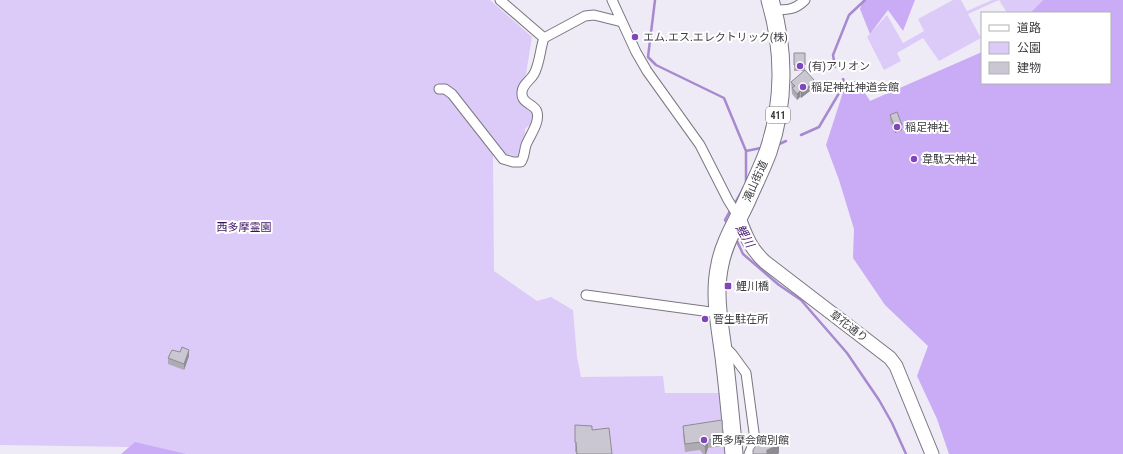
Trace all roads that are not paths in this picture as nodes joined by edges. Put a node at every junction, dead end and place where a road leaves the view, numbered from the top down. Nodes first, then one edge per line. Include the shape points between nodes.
1 (500, 0) edge
2 (612, 0) edge
3 (805, 0) edge
4 (772, 5) edge
5 (622, 22) junction
6 (544, 38) junction
7 (439, 89) dead end
8 (736, 218) junction
9 (586, 295) dead end
10 (718, 313) junction
11 (722, 344) junction
12 (734, 454) edge
13 (749, 454) edge
14 (932, 454) edge

1 - 6 street
2 - 5 street
3 - 4 street via 797,8 784,10
4 - 8 highway, 滝山街道 / 411 via 780,49 781,89 778,117 767,154
5 - 6 street via 594,15 585,16
5 - 8 street via 648,71 700,145
6 - 7 street via 536,71 523,87 523,100 537,113 522,162 503,159 452,94 445,89
8 - 10 highway, 滝山街道 / 411 via 720,263 717,281
8 - 14 street, 草花通り via 750,245 765,262 890,358 896,366
9 - 10 street
10 - 11 highway, 滝山街道 / 411
11 - 12 highway, 滝山街道 / 411
11 - 13 street via 746,373 755,440

